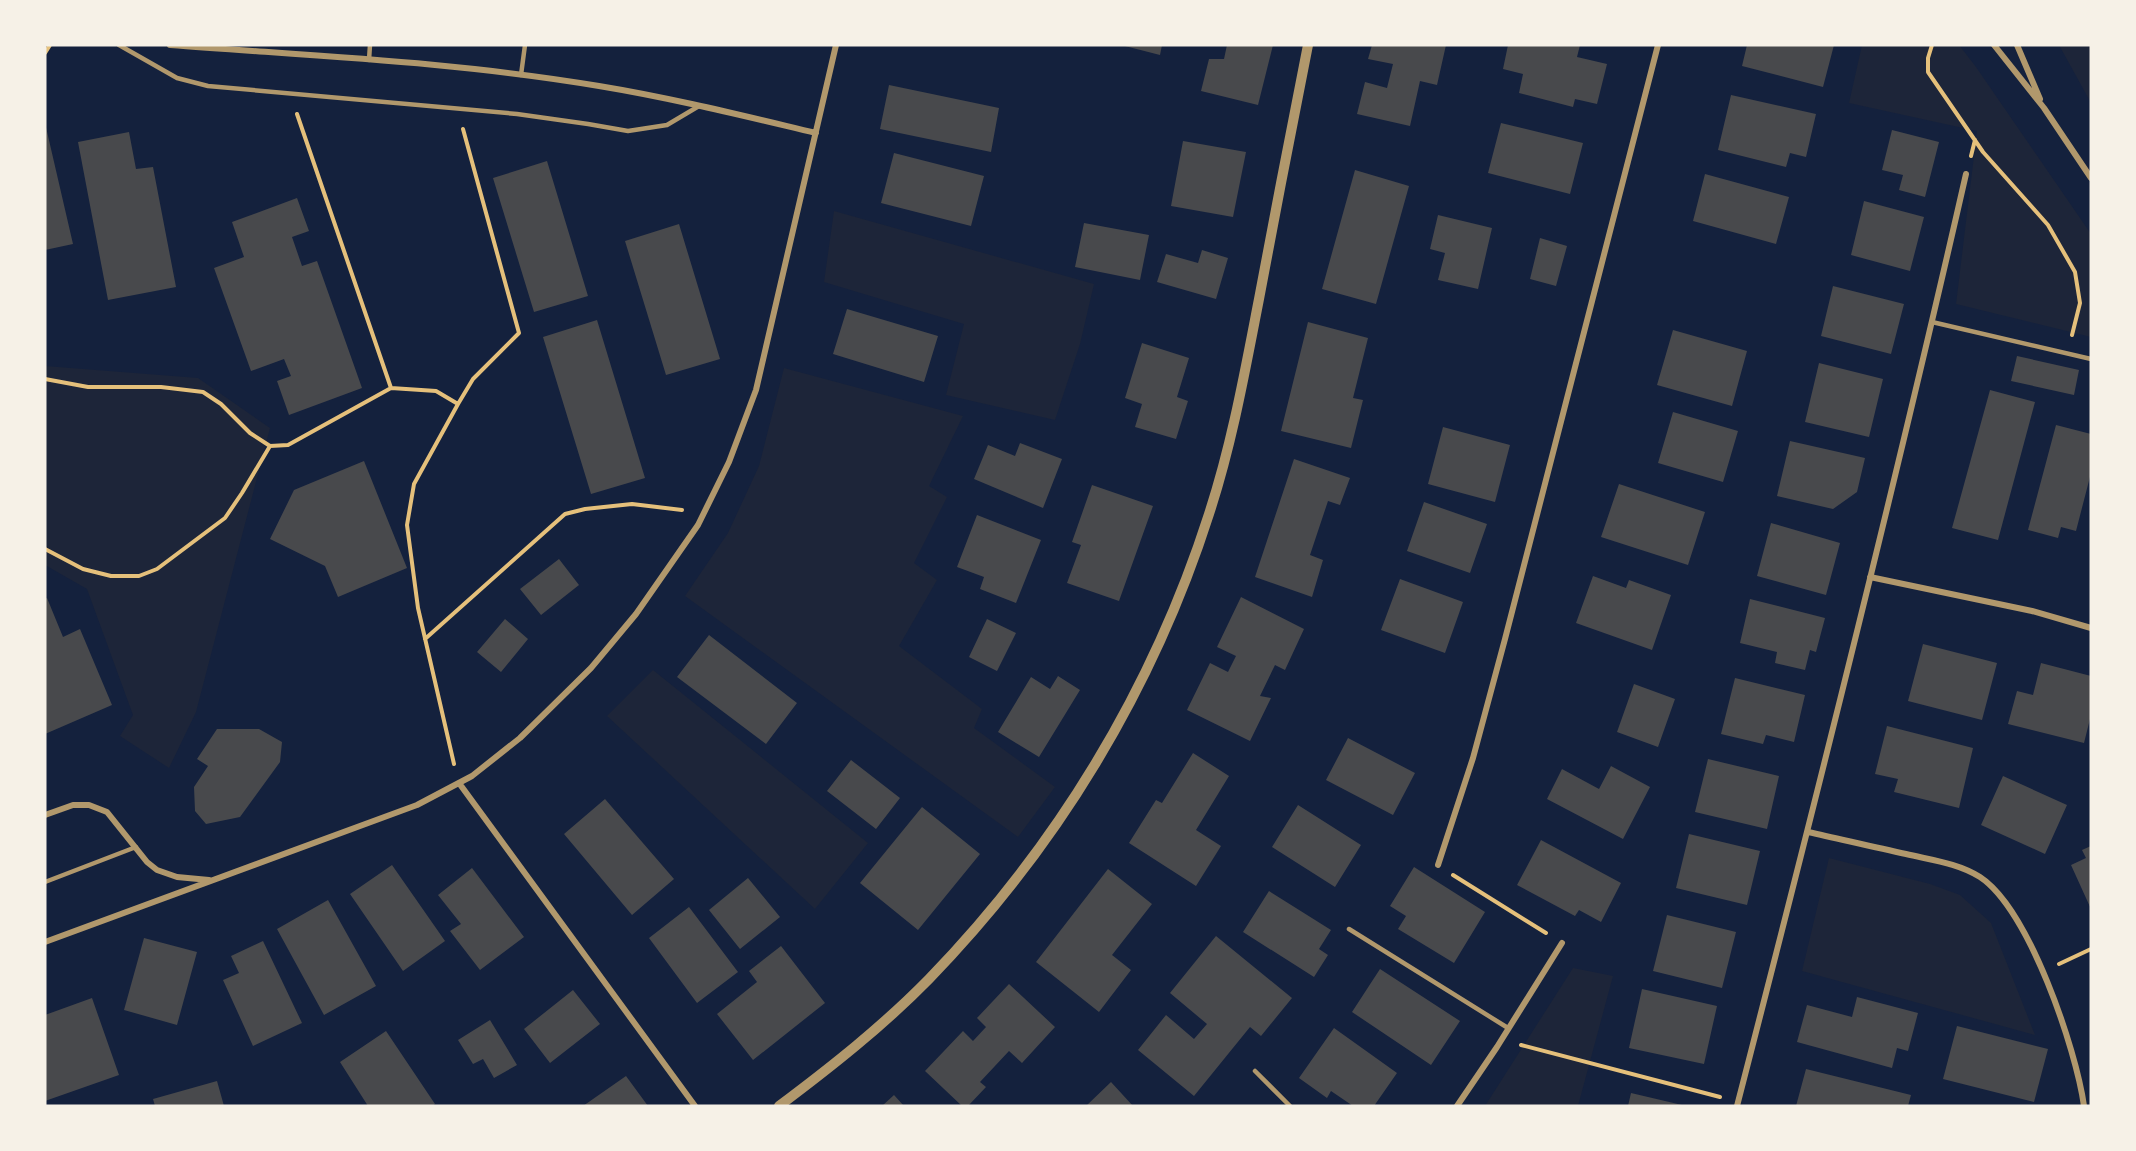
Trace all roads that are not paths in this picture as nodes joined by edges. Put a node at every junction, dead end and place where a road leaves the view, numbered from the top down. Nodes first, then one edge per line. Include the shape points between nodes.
1 (119, 45) edge
2 (170, 45) edge
3 (370, 45) edge
4 (525, 45) edge
5 (836, 45) edge
6 (1308, 45) edge
7 (1658, 45) edge
8 (1994, 45) edge
9 (2017, 45) edge
10 (369, 60) junction
11 (521, 75) junction
12 (699, 106) junction
13 (2044, 108) junction
14 (816, 133) junction
15 (1966, 174) dead end
16 (2091, 178) edge
17 (1932, 322) junction
18 (2091, 359) edge
19 (1870, 578) junction
20 (2091, 628) edge
21 (459, 783) junction
22 (45, 815) edge
23 (1808, 832) junction
24 (136, 847) junction
25 (1438, 865) road end
26 (213, 880) junction
27 (45, 882) edge
28 (1349, 929) dead end
29 (45, 942) edge
30 (1562, 943) road end
31 (1508, 1028) junction
32 (1255, 1071) dead end
33 (1737, 1104) edge
34 (695, 1106) edge
35 (779, 1106) edge
36 (1290, 1106) edge
37 (1457, 1106) edge
38 (2084, 1106) edge

1 - 12 lane via 177,78 208,86 457,108 628,131 667,125
2 - 10 street
3 - 10 lane
4 - 11 lane
5 - 14 street
6 - 35 street via 1230,439 1210,513 1157,651 1072,803 982,920 920,987 824,1072
7 - 25 street via 1505,639 1473,758
8 - 13 street
9 - 13 street
10 - 11 street
11 - 12 street
12 - 14 street
13 - 16 street
14 - 21 street via 756,390 729,462 698,525 636,614 591,668 520,738
15 - 17 street
17 - 18 lane
17 - 19 street
19 - 20 street via 2032,611
19 - 23 street
21 - 26 street via 417,805
21 - 34 street
22 - 24 street via 73,805 89,805 107,813
23 - 33 street
23 - 38 street via 1954,865 1998,893 2024,932 2061,1014
24 - 26 street via 156,870
24 - 27 lane
26 - 29 street
28 - 31 lane
30 - 31 street
31 - 37 street
32 - 36 lane

